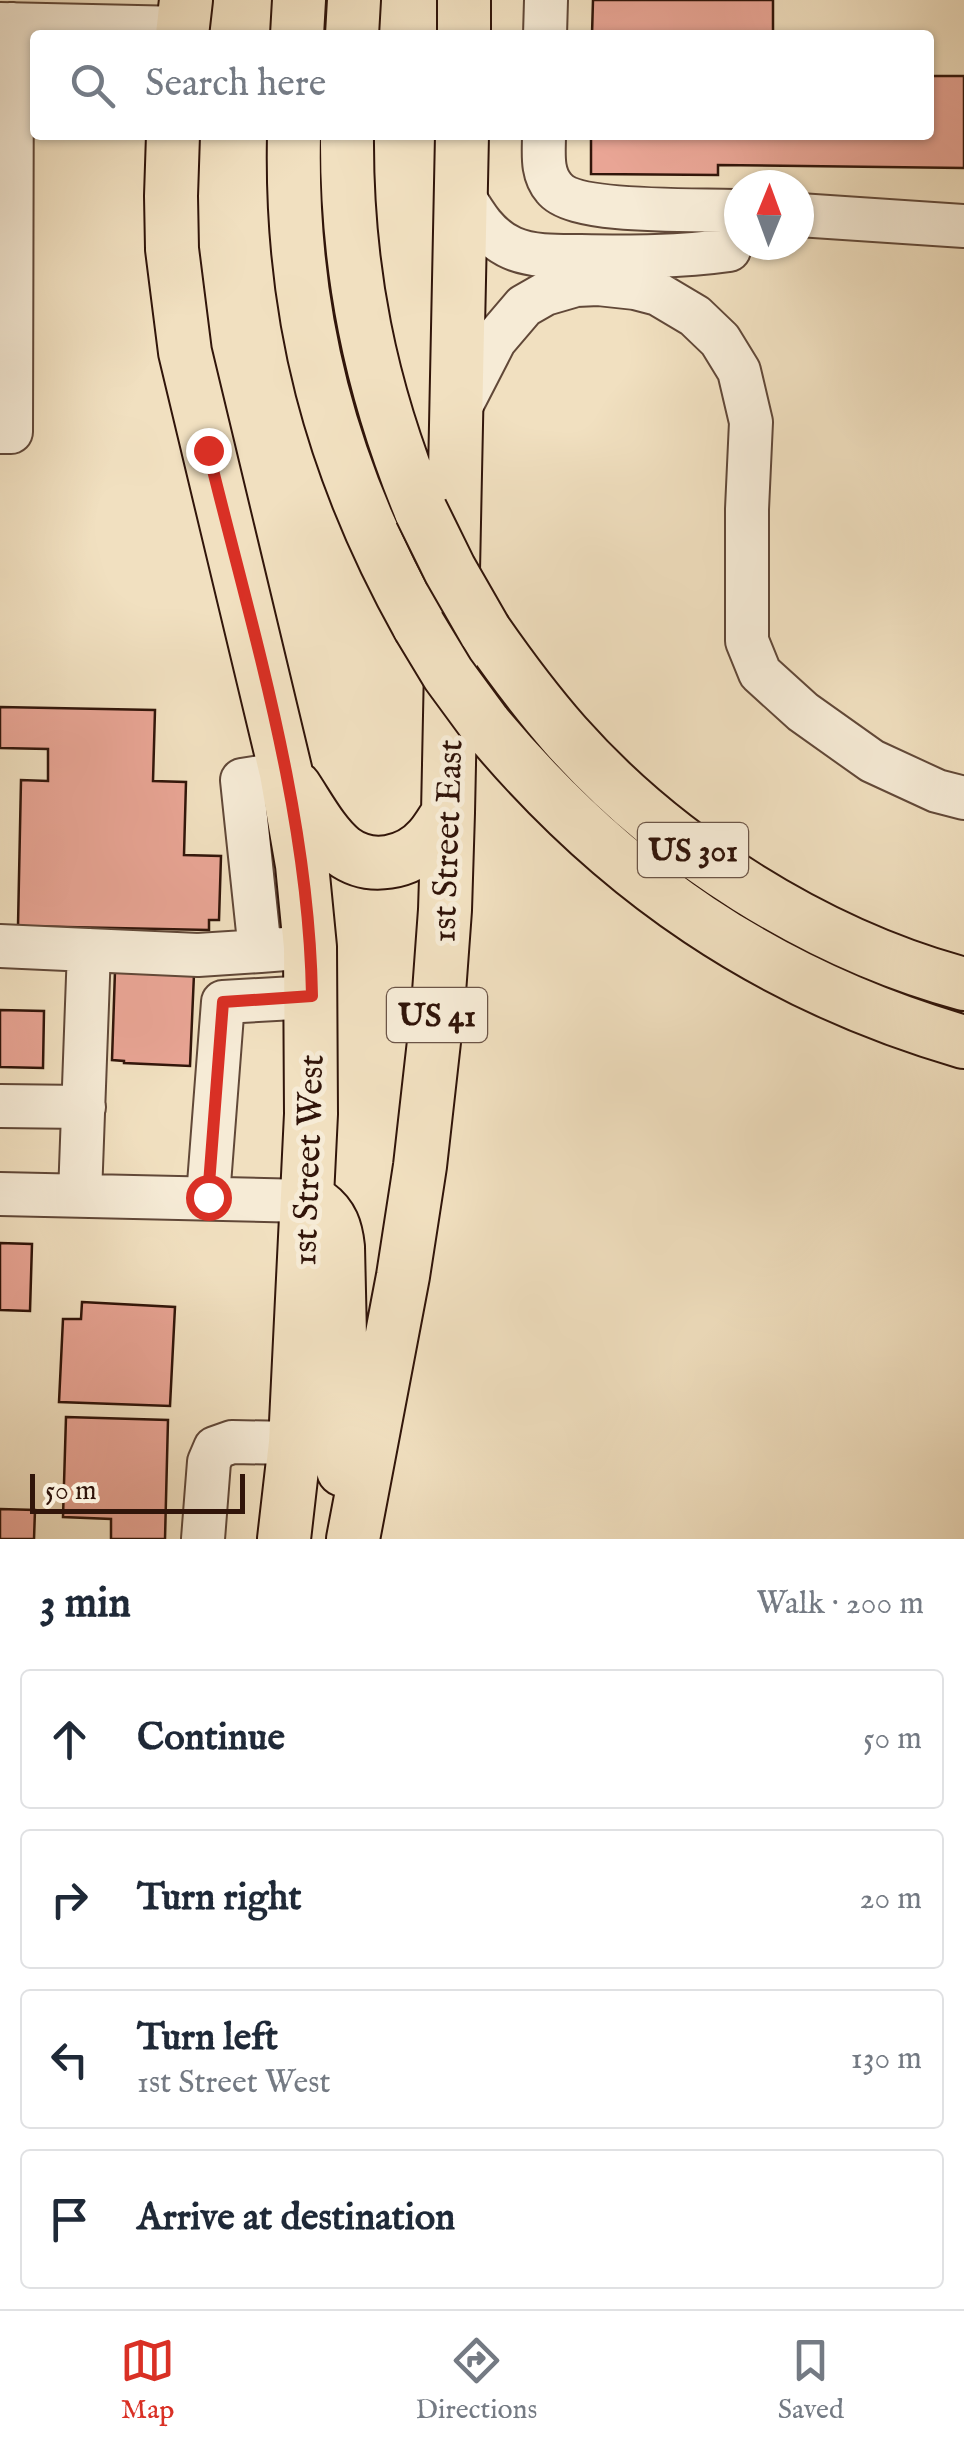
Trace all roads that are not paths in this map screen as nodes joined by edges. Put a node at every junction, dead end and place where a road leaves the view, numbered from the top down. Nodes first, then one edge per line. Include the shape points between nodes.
1 (299, 0) edge
2 (354, 0) edge
3 (464, 0) edge
4 (546, 0) edge
5 (184, 21) edge
6 (6, 24) edge
7 (298, 30) edge
8 (352, 30) edge
9 (464, 30) edge
10 (545, 30) edge
11 (172, 140) edge
12 (294, 140) edge
13 (347, 140) edge
14 (462, 140) edge
15 (544, 140) edge
16 (460, 192) junction
17 (814, 216) edge
18 (724, 223) edge
19 (964, 226) edge
20 (724, 232) edge
21 (724, 253) edge
22 (678, 305) junction
23 (456, 415) junction
24 (0, 432) edge
25 (286, 773) junction
26 (964, 798) edge
27 (448, 813) junction
28 (0, 946) edge
29 (89, 950) junction
30 (294, 965) junction
31 (964, 984) edge
32 (964, 1042) edge
33 (0, 1106) edge
34 (84, 1107) junction
35 (0, 1194) edge
36 (80, 1195) junction
37 (208, 1197) junction
38 (306, 1202) junction
39 (295, 1443) junction
40 (203, 1539) edge
41 (284, 1539) edge
42 (353, 1539) edge

1 - 7 main road
2 - 8 main road
3 - 9 main road
4 - 10 street
5 - 6 street
6 - 24 street via 11,432
11 - 25 main road, 1st Street West via 172,249 185,352
12 - 32 main road, US 301, bridge via 298,259 310,344 354,494 418,626 484,723 584,831 702,923 838,997
13 - 31 main road, US 301, bridge via 350,236 364,336 391,435 450,570 532,696 601,773 745,885 894,961
14 - 16 main road, 1st Street East / US 41
15 - 18 street via 544,168 567,198
16 - 20 street via 483,228 513,249 550,255 692,256
16 - 23 main road, 1st Street East / US 41
17 - 19 street
21 - 22 street via 717,273
22 - 23 street via 658,294 598,284 545,294 524,306 494,340
22 - 26 street via 720,340 739,371 751,422 747,641 760,673 872,761
23 - 27 main road, 1st Street East / US 41
25 - 27 main road via 333,842 366,862 410,854
25 - 30 main road, 1st Street West via 302,865
27 - 42 main road, 1st Street East / US 41 via 438,1006 420,1166
28 - 29 street
29 - 30 street
29 - 34 street
30 - 37 street via 223,1002
30 - 38 main road, 1st Street West via 311,1114
33 - 34 street
34 - 36 street
35 - 36 street
36 - 37 street
37 - 38 street
38 - 39 main road, 1st Street West
38 - 42 main road via 326,1212 337,1234 344,1491
39 - 40 street via 215,1448
39 - 41 main road, 1st Street West

